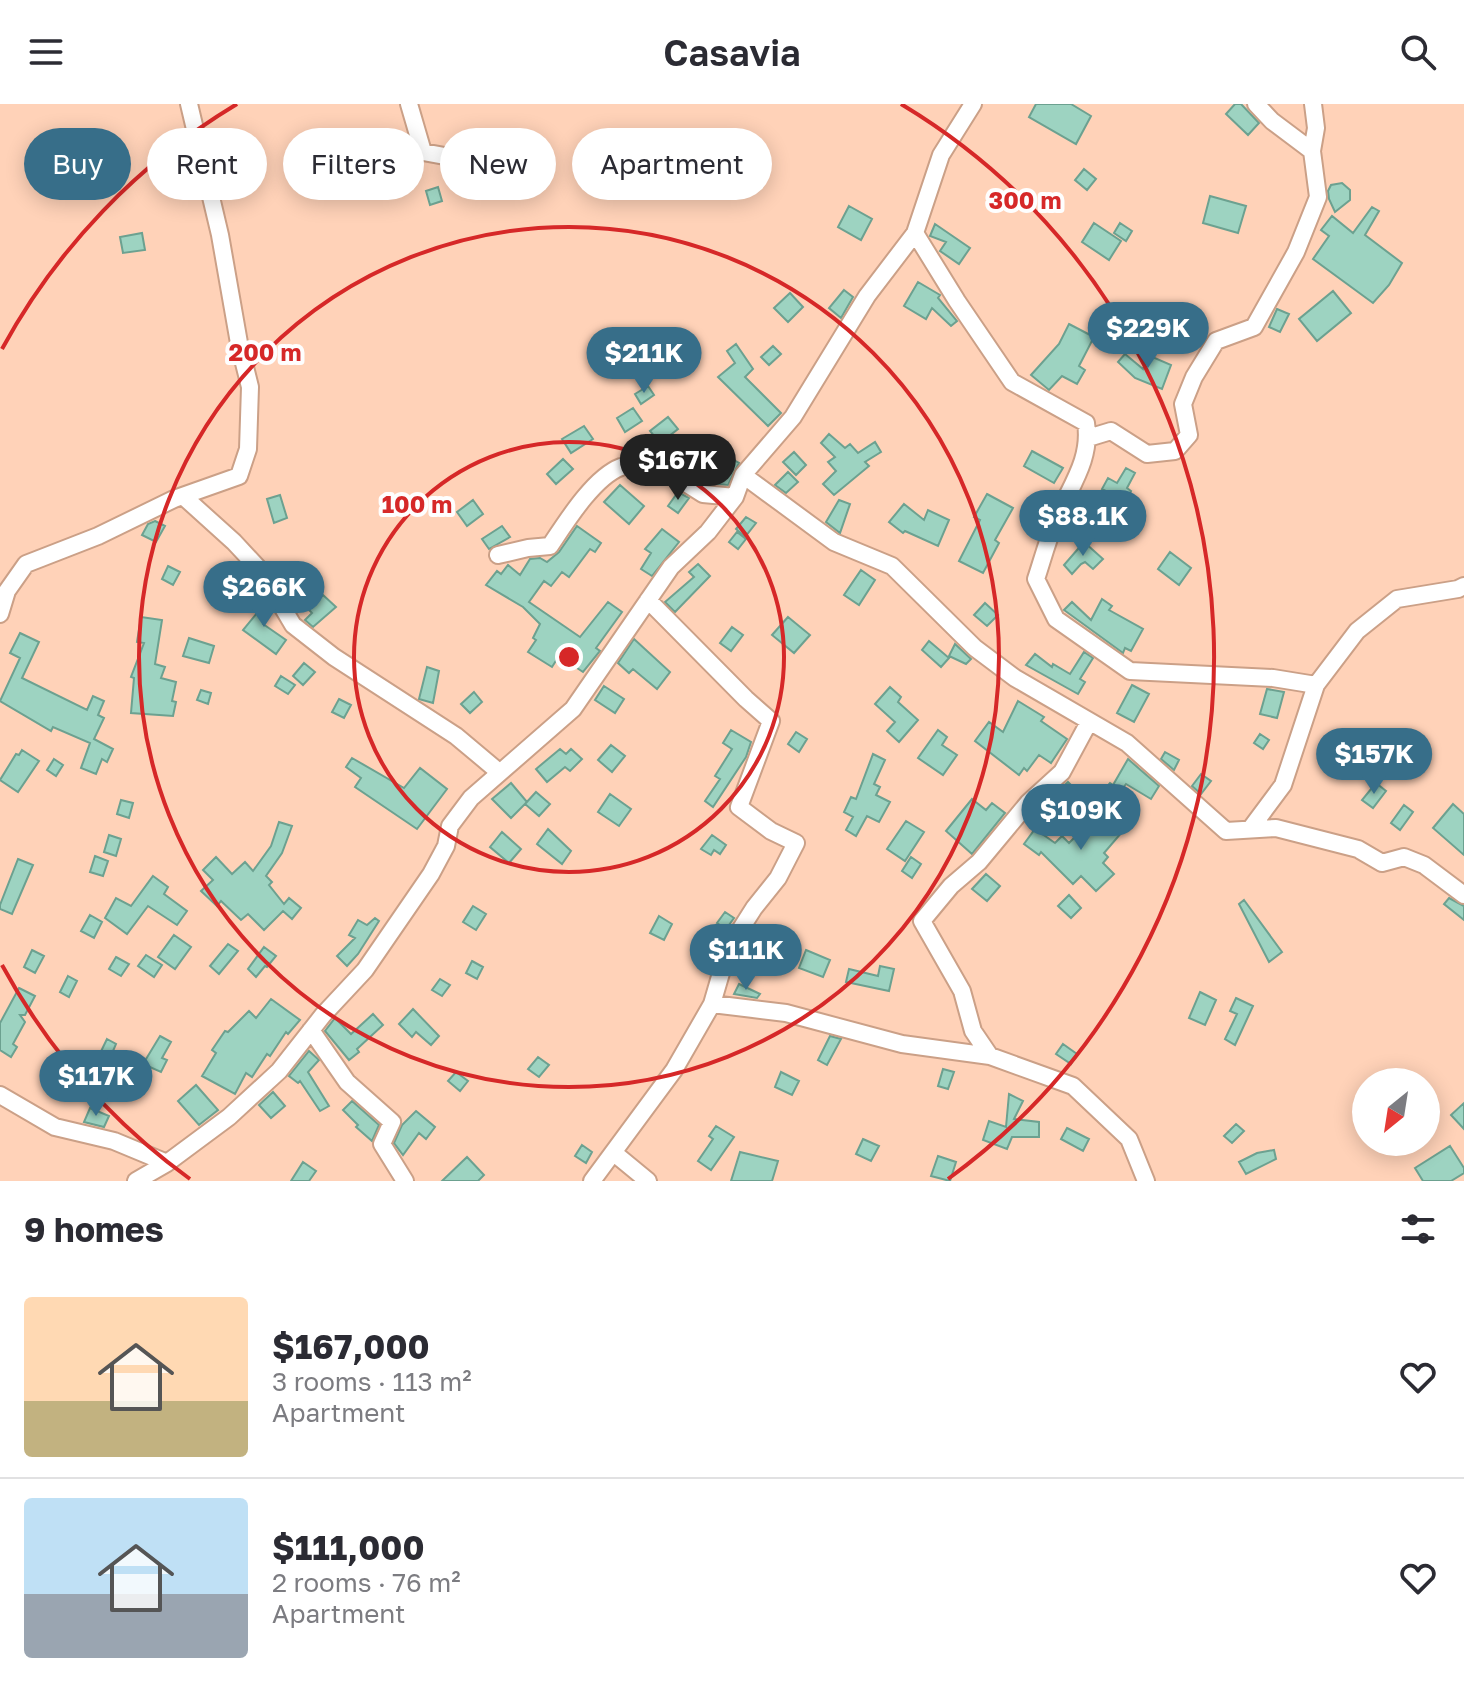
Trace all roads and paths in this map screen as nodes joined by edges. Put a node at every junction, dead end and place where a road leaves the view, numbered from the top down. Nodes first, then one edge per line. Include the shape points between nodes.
1 (189, 104) edge
2 (409, 104) edge
3 (973, 104) edge
4 (1256, 104) edge
5 (1313, 104) edge
6 (1312, 151) junction
7 (440, 155) edge
8 (915, 233) junction
9 (1088, 438) junction
10 (743, 475) junction
11 (183, 496) junction
12 (735, 497) junction
13 (498, 555) dead end
14 (1464, 586) edge
15 (648, 600) junction
16 (0, 614) edge
17 (1316, 685) junction
18 (1089, 722) junction
19 (499, 772) junction
20 (1251, 828) junction
21 (1464, 895) edge
22 (712, 1004) junction
23 (311, 1030) junction
24 (990, 1056) junction
25 (0, 1095) edge
26 (614, 1153) junction
27 (167, 1163) junction
28 (136, 1181) edge
29 (405, 1181) edge
30 (592, 1181) edge
31 (648, 1181) edge
32 (1146, 1181) edge

1 - 11 street via 250,387 248,449 239,476
2 - 7 street via 423,152
3 - 8 street via 941,155
4 - 6 street
5 - 6 street
6 - 9 street via 1318,197 1296,252 1254,327 1216,341 1194,377 1183,404 1189,435 1175,451 1147,454 1111,431
8 - 9 street via 1012,382 1086,423
8 - 10 street via 867,296 793,417
9 - 17 street via 1075,485 1055,522 1036,579 1056,619 1130,671
10 - 12 street
10 - 18 street via 834,542 892,566 975,648
11 - 16 street via 26,564 7,591
11 - 19 street via 261,571 293,625 456,736
12 - 13 street via 703,494 652,462 619,468 574,510 550,546
12 - 15 street
14 - 17 street via 1397,599 1357,631
15 - 19 street via 573,709
15 - 22 street via 771,721 739,807 796,843 728,949
17 - 20 street via 1283,785
18 - 20 street via 1127,743 1226,831
18 - 24 street via 1062,772 922,921 962,991 973,1031
19 - 23 street via 450,826 431,874 365,970
20 - 21 street via 1276,828 1358,849 1382,863 1404,857
22 - 24 street via 786,1013 902,1044
22 - 26 street via 674,1070
23 - 27 street via 279,1071
23 - 29 street via 347,1082 392,1122 382,1144
24 - 32 street via 1073,1086 1129,1139
25 - 27 street via 55,1127 114,1141
26 - 30 street
26 - 31 street
27 - 28 street

